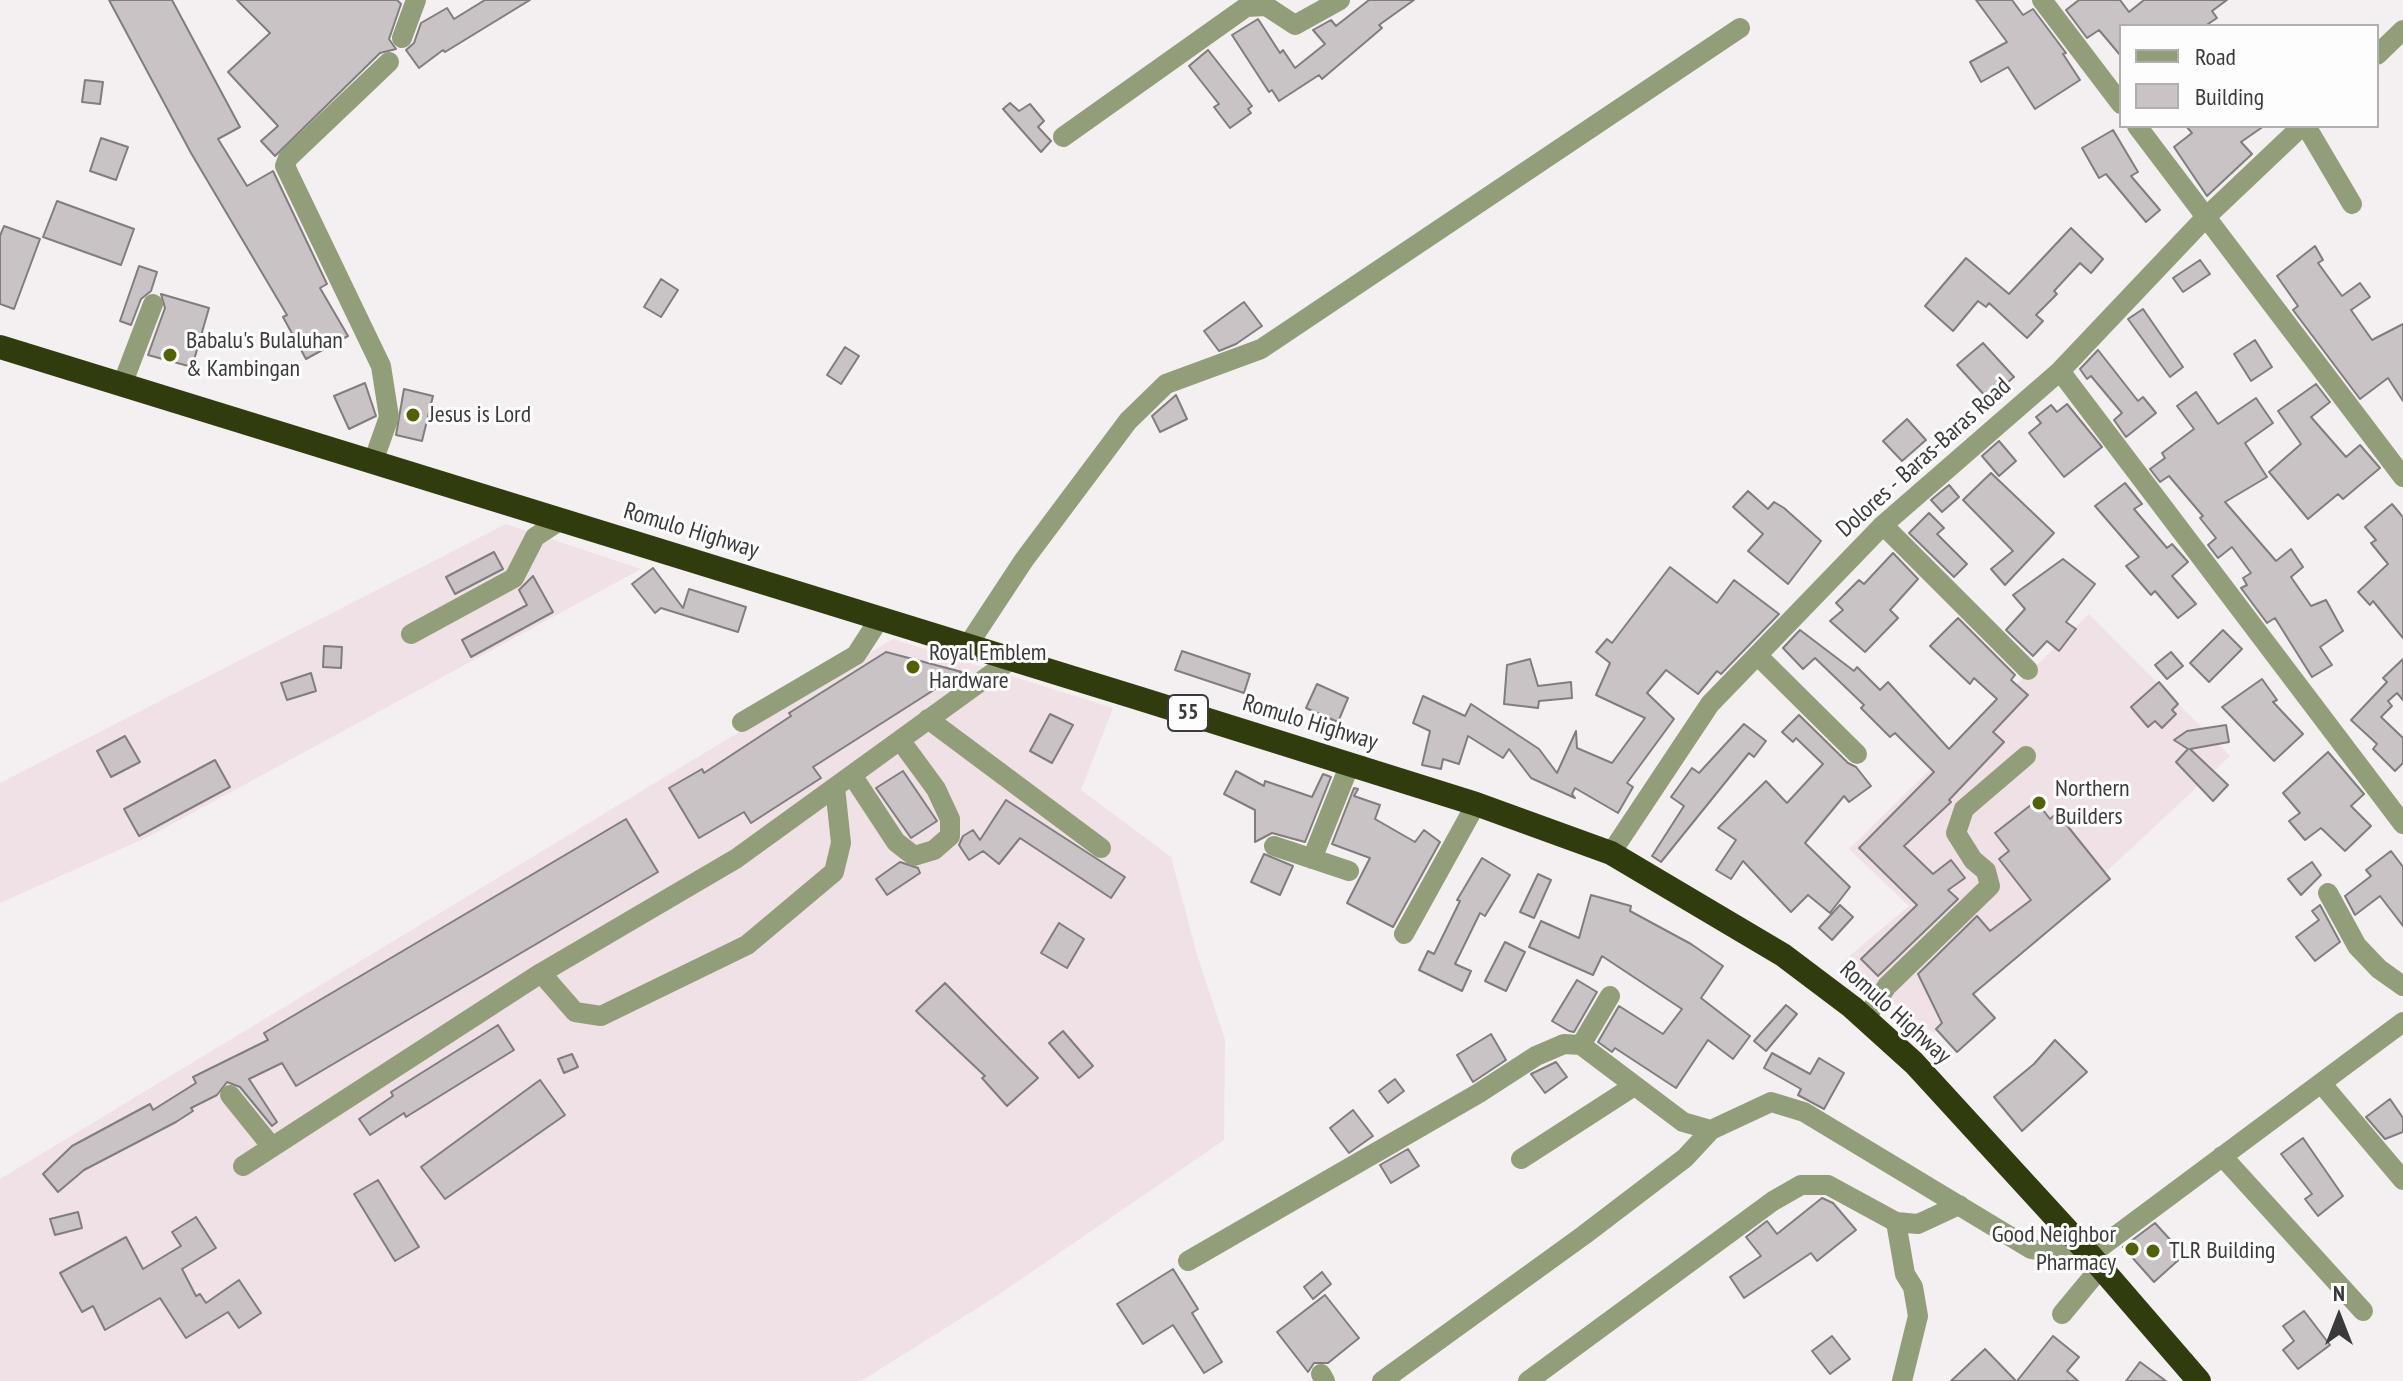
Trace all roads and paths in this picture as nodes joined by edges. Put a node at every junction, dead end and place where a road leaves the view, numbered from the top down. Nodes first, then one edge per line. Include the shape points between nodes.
1 (416, 0) edge
2 (1340, 0) edge
3 (2042, 0) edge
4 (1244, 4) edge
5 (1740, 28) dead end
6 (2402, 34) edge
7 (402, 38) dead end
8 (2379, 53) edge
9 (389, 62) dead end
10 (2119, 101) edge
11 (2139, 128) edge
12 (2302, 128) edge
13 (2305, 128) edge
14 (1063, 137) dead end
15 (2352, 204) dead end
16 (2206, 217) junction
17 (153, 304) dead end
18 (0, 347) edge
19 (2060, 371) junction
20 (122, 385) junction
21 (373, 462) junction
22 (2403, 477) edge
23 (561, 520) junction
24 (1883, 525) junction
25 (880, 618) junction
26 (411, 634) dead end
27 (968, 645) junction
28 (1757, 655) junction
29 (1012, 659) junction
30 (2028, 670) dead end
31 (928, 719) junction
32 (742, 722) dead end
33 (900, 740) junction
34 (1857, 754) dead end
35 (2026, 756) dead end
36 (1350, 764) junction
37 (844, 781) junction
38 (1476, 804) junction
39 (2400, 814) edge
40 (1274, 846) dead end
41 (1101, 848) dead end
42 (1611, 853) junction
43 (1312, 859) junction
44 (1349, 871) dead end
45 (2328, 893) dead end
46 (1404, 934) dead end
47 (541, 973) junction
48 (2403, 986) edge
49 (1610, 996) dead end
50 (1865, 1019) junction
51 (2400, 1031) edge
52 (1581, 1045) junction
53 (2321, 1083) junction
54 (1634, 1086) junction
55 (230, 1095) dead end
56 (1711, 1130) junction
57 (272, 1147) junction
58 (2222, 1156) junction
59 (1521, 1159) dead end
60 (243, 1166) dead end
61 (2403, 1180) edge
62 (1959, 1205) junction
63 (1896, 1222) junction
64 (1188, 1261) dead end
65 (2095, 1261) junction
66 (2363, 1311) dead end
67 (2062, 1314) dead end
68 (1382, 1381) edge
69 (1528, 1381) edge
70 (1902, 1381) edge
71 (2199, 1381) edge

1 - 7 street
2 - 4 street via 1295,25 1266,6
3 - 10 street
4 - 14 street
5 - 27 street via 1261,349 1166,384 1128,421
6 - 8 street
9 - 21 street via 285,166 381,366 389,417
11 - 16 street
12 - 16 street, Dolores - Baras-Baras Road
13 - 15 street
16 - 19 street, Dolores - Baras-Baras Road
16 - 22 street
17 - 20 street
18 - 20 highway, Romulo Highway / 55
19 - 24 street, Dolores - Baras-Baras Road
19 - 39 street
20 - 21 highway, Romulo Highway / 55
21 - 23 highway, Romulo Highway / 55
23 - 25 highway, Romulo Highway / 55
23 - 26 street via 535,537 514,578
24 - 28 street, Dolores - Baras-Baras Road
24 - 30 street
25 - 27 highway, Romulo Highway / 55
25 - 32 street via 856,655
27 - 29 highway, Romulo Highway / 55
28 - 34 street
28 - 42 street, Dolores - Baras-Baras Road via 1710,704
29 - 31 street
29 - 36 highway, Romulo Highway / 55
31 - 33 street
31 - 41 street
33 - 37 street
33 - 37 street via 936,789 950,819 950,836 934,850 914,856
35 - 50 street via 1964,809 1956,833 1986,871 1990,886 1887,986
36 - 38 highway, Romulo Highway / 55
36 - 43 street
37 - 47 street via 737,858
37 - 47 street via 834,872 747,945 601,1016 575,1012
38 - 42 highway, Romulo Highway / 55
38 - 46 street
40 - 43 street
42 - 50 highway, Romulo Highway / 55 via 1783,955
43 - 44 street
45 - 48 street via 2357,946
47 - 57 street
49 - 52 street
50 - 65 highway, Romulo Highway / 55 via 1914,1063
51 - 53 street
52 - 54 street
52 - 64 street via 1564,1044 1536,1056
53 - 58 street
53 - 61 street
54 - 56 street via 1683,1122
54 - 59 street
55 - 57 street
56 - 62 street via 1771,1102 1782,1105 1804,1112
56 - 68 street via 1685,1158 1609,1216
57 - 60 street
58 - 65 street
58 - 66 street
62 - 63 street via 1918,1224
62 - 65 street via 2031,1249
63 - 69 street via 1828,1185 1801,1185
63 - 70 street via 1918,1316
65 - 67 street
65 - 71 highway, Romulo Highway / 55

